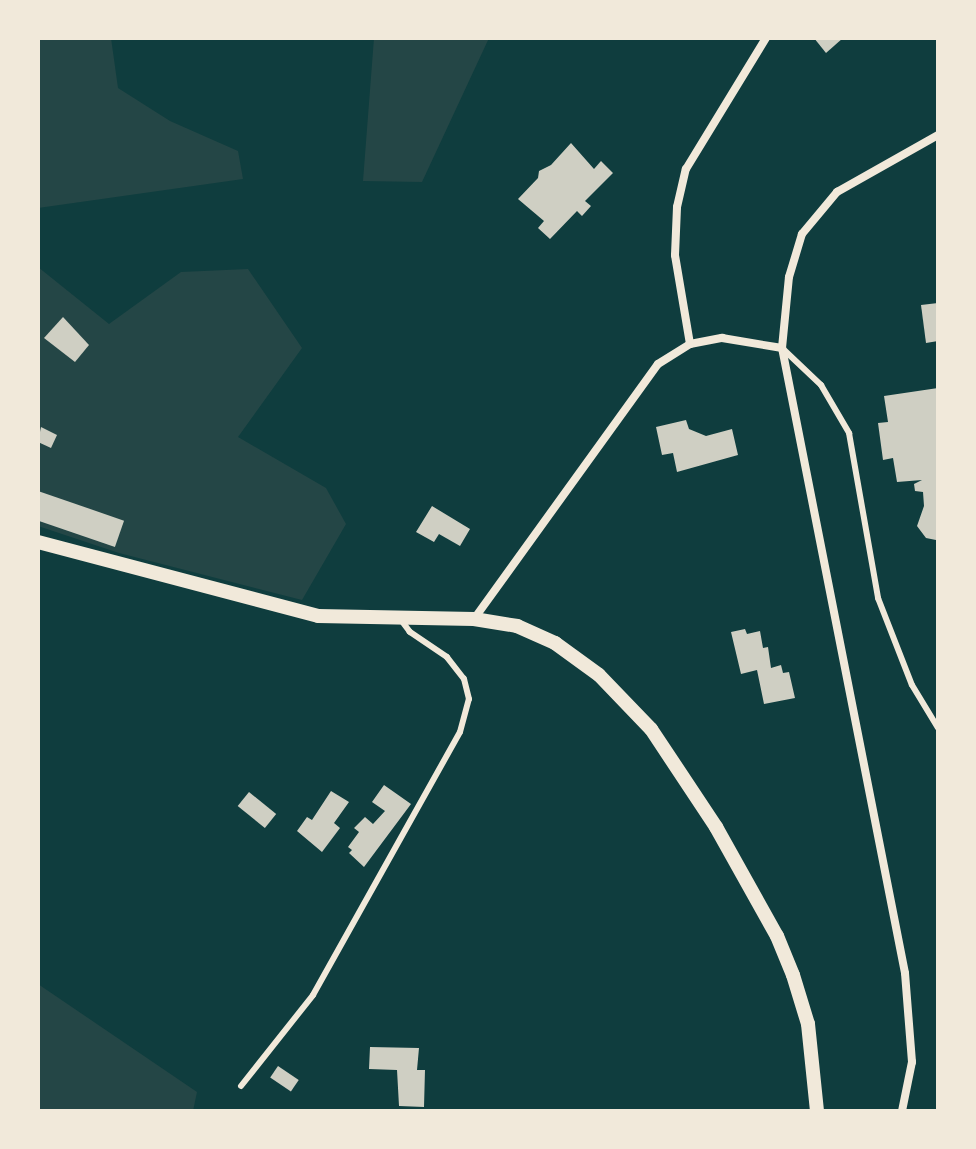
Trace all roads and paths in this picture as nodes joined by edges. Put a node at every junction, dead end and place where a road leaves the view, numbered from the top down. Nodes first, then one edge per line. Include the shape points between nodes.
1 (766, 38) edge
2 (938, 135) edge
3 (690, 344) junction
4 (782, 348) junction
5 (38, 542) edge
6 (399, 618) junction
7 (474, 619) junction
8 (938, 728) edge
9 (241, 1086) dead end
10 (817, 1111) edge
11 (902, 1111) edge

1 - 3 street via 686,169 677,207 675,255
2 - 4 street via 837,192 802,234 789,277
3 - 4 street via 722,338
3 - 7 street via 658,364
4 - 8 lane via 821,385 849,433 878,598 912,685
4 - 11 street via 905,973 912,1062
5 - 6 street via 318,616
6 - 7 street
6 - 9 lane via 447,657 464,679 469,699 460,732 313,995
7 - 10 street via 517,626 555,643 599,675 651,729 716,827 788,962 808,1024

